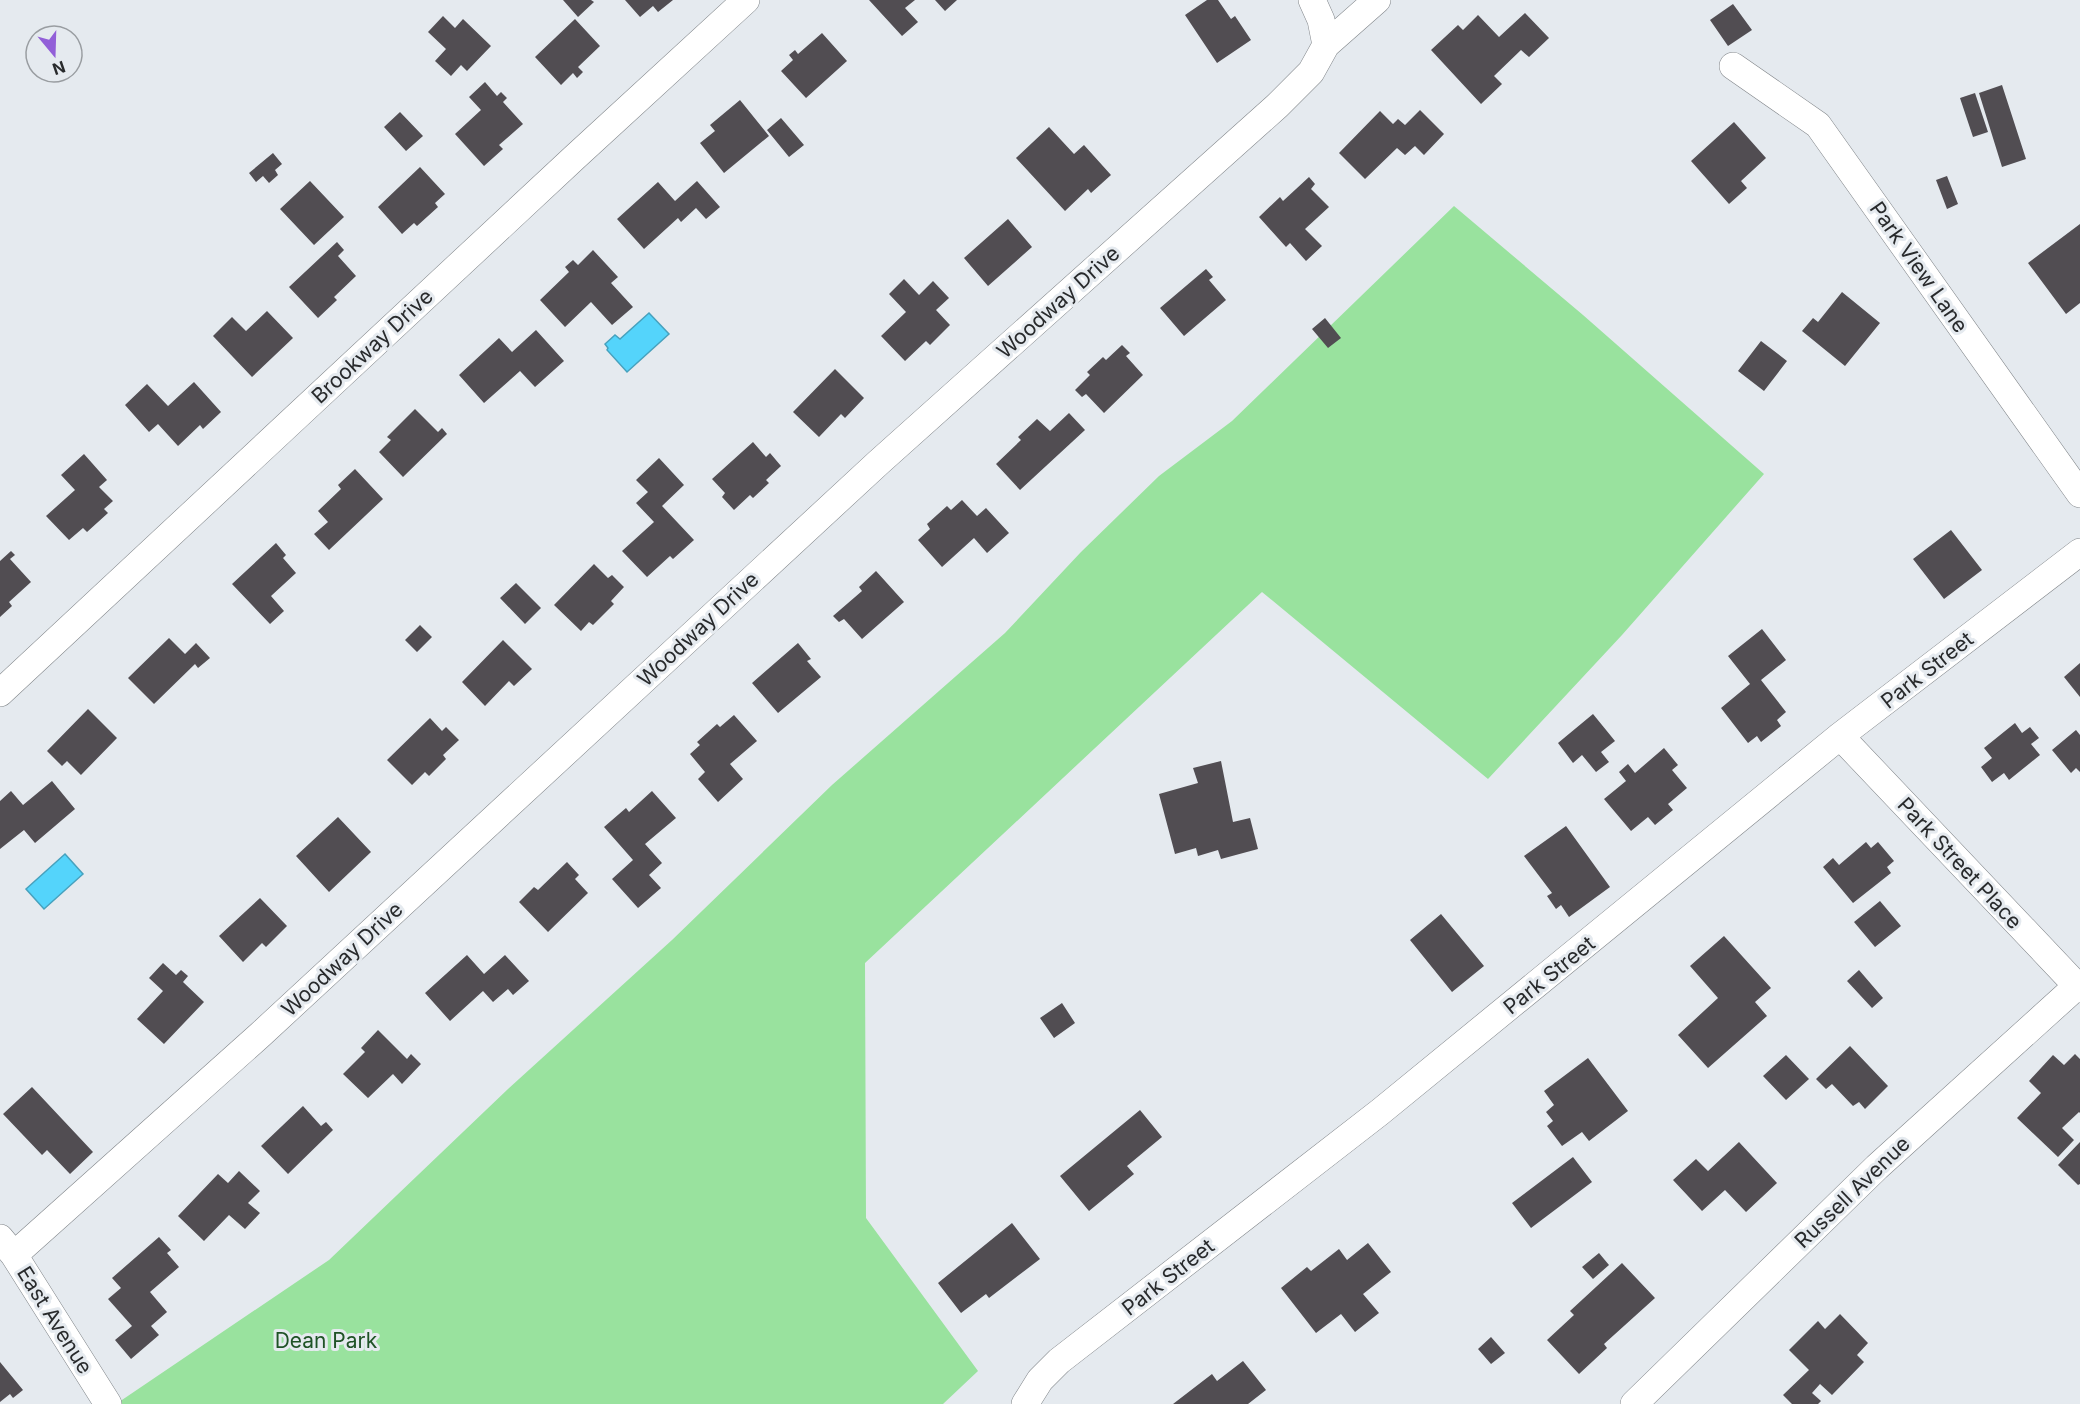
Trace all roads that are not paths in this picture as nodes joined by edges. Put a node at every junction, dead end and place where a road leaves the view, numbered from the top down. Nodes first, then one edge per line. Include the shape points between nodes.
1 (746, 0) edge
2 (1312, 0) edge
3 (1377, 0) edge
4 (1326, 45) junction
5 (1733, 66) dead end
6 (2080, 495) edge
7 (2080, 552) edge
8 (0, 693) edge
9 (1840, 736) junction
10 (2078, 988) edge
11 (7, 1246) edge
12 (108, 1404) edge
13 (1025, 1404) edge
14 (1634, 1404) edge

1 - 8 street, Brookway Drive
2 - 4 street
3 - 4 street, Woodway Drive
4 - 11 street, Woodway Drive via 1311,72 1277,106 878,463 253,1042
5 - 6 street, Park View Lane via 1818,125
7 - 9 street, Park Street
9 - 10 street, Park Street Place
9 - 13 street, Park Street via 1380,1112 1059,1361 1040,1380
10 - 14 street, Russell Avenue via 1877,1167
11 - 12 street, East Avenue

